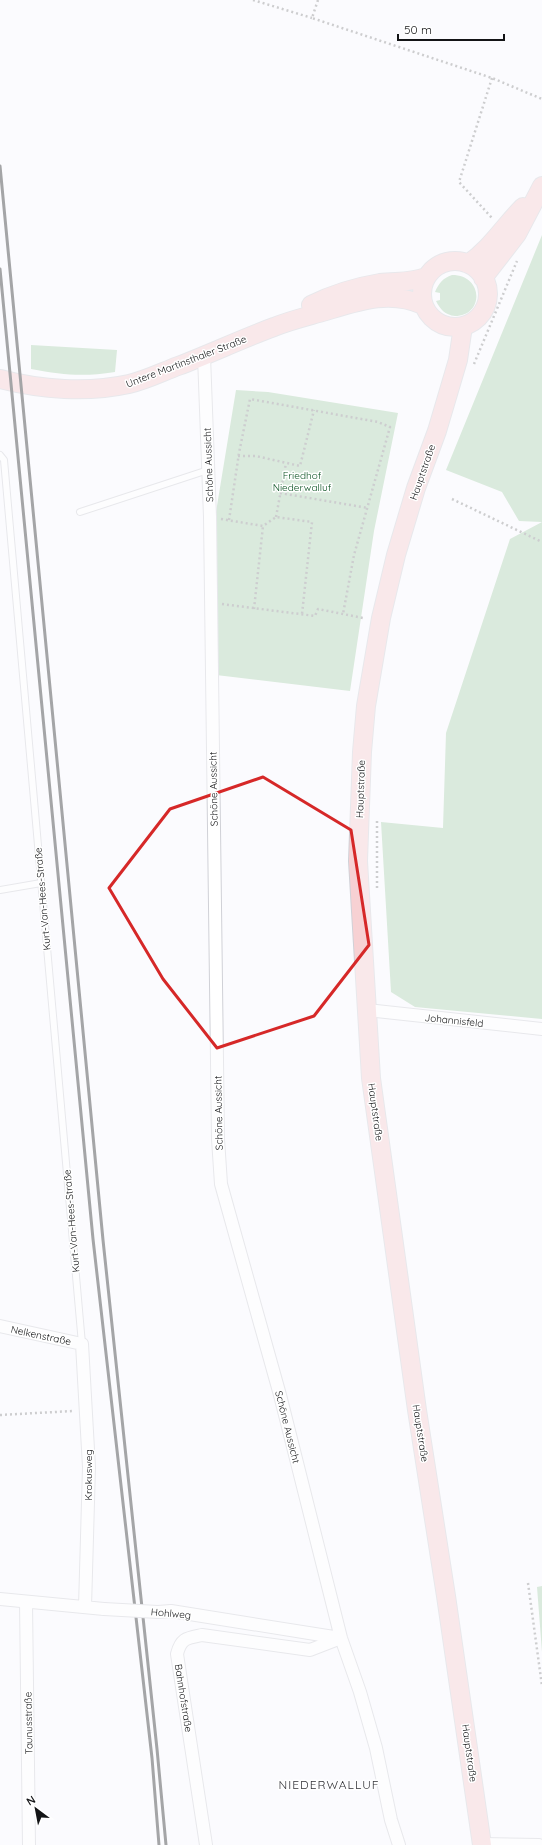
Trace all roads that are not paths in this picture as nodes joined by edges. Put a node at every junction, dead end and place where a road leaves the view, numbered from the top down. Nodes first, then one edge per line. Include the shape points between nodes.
1 (541, 188) edge
2 (468, 264) junction
3 (426, 277) junction
4 (483, 278) junction
5 (423, 305) junction
6 (440, 324) junction
7 (274, 326) junction
8 (462, 326) junction
9 (204, 356) junction
10 (0, 379) edge
11 (451, 384) junction
12 (0, 455) edge
13 (208, 470) junction
14 (80, 512) dead end
15 (41, 884) junction
16 (0, 890) edge
17 (367, 1010) junction
18 (542, 1029) edge
19 (0, 1326) edge
20 (82, 1344) junction
21 (0, 1599) edge
22 (26, 1602) junction
23 (85, 1607) junction
24 (341, 1638) junction
25 (482, 1844) edge
26 (29, 1845) edge
27 (206, 1845) edge
28 (400, 1845) edge
29 (539, 1845) edge

1 - 2 street via 481,255
1 - 4 street via 517,234
2 - 3 street via 452,261 445,263
2 - 4 street
3 - 5 street via 422,286
3 - 7 street, Untere Martinsthaler Straße via 410,282 378,283 338,293
4 - 8 street via 488,293 485,307 476,319
5 - 6 street via 430,316
5 - 7 street, Untere Martinsthaler Straße via 411,299 375,298
6 - 8 street
6 - 11 street, Hauptstraße via 450,350
7 - 9 street, Untere Martinsthaler Straße
8 - 11 street, Hauptstraße via 458,360
9 - 10 street, Untere Martinsthaler Straße via 131,383 111,387 71,390
9 - 13 street, Schöne Aussicht
11 - 17 street, Hauptstraße via 396,555 381,618 366,706 358,861
12 - 15 lane, Kurt-Van-Hees-Straße via 4,460
13 - 14 lane
13 - 24 street, Schöne Aussicht via 218,1139 221,1184 280,1395
15 - 16 lane
15 - 20 lane, Kurt-Van-Hees-Straße
17 - 18 street, Johannisfeld
17 - 25 street, Hauptstraße via 371,1078 417,1410
19 - 20 street, Nelkenstraße
20 - 23 street, Krokusweg via 89,1467
21 - 22 street, Hohlweg
22 - 23 street, Hohlweg
22 - 26 street, Taunusstraße
23 - 24 street, Hohlweg, bridge via 171,1611
24 - 27 street, Bahnhofstraße via 310,1650 202,1636 186,1638 179,1645 177,1654
24 - 28 street, Schöne Aussicht via 376,1748 391,1820
25 - 29 street

